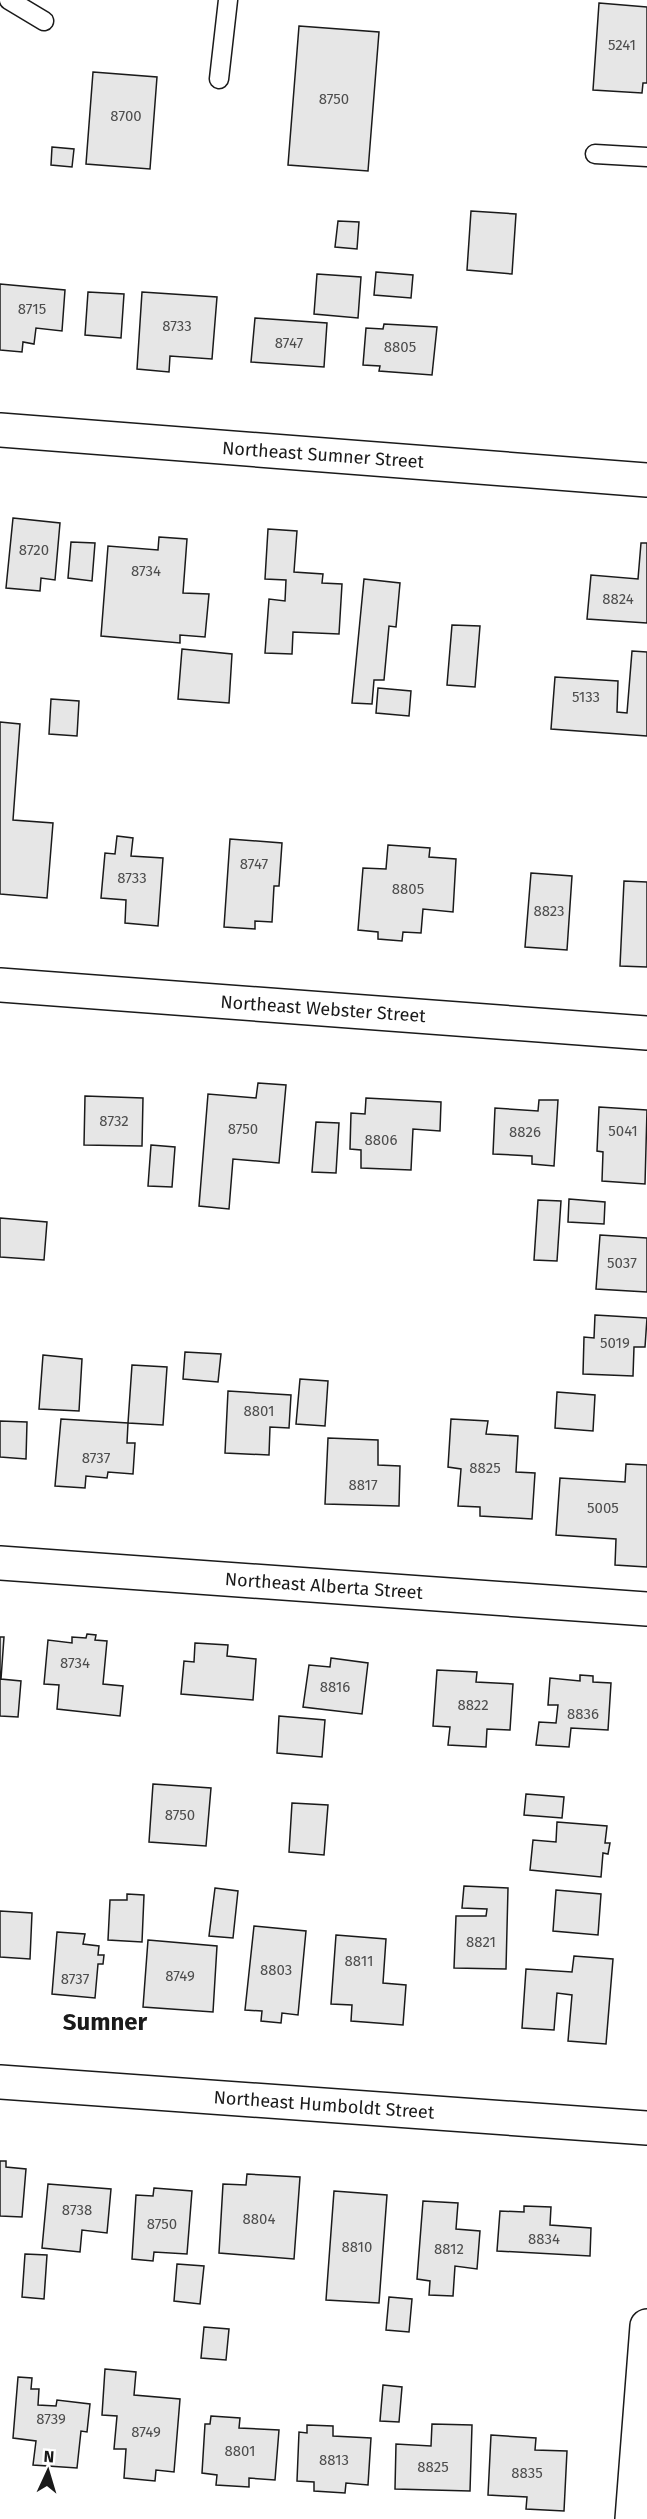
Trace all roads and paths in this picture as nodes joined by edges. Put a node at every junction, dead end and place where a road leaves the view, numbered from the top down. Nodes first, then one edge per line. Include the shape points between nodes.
1 (9, 0) edge
2 (228, 0) edge
3 (44, 21) dead end
4 (219, 79) dead end
5 (595, 154) dead end
6 (647, 157) edge
7 (0, 430) edge
8 (647, 480) edge
9 (0, 985) edge
10 (647, 1033) edge
11 (0, 1563) edge
12 (647, 1609) edge
13 (0, 2082) edge
14 (647, 2128) edge
15 (647, 2325) edge
16 (632, 2519) edge

1 - 3 lane
2 - 4 lane
5 - 6 lane
7 - 8 street, Northeast Sumner Street
9 - 10 street, Northeast Webster Street
11 - 12 street, Northeast Alberta Street
13 - 14 street, Northeast Humboldt Street
15 - 16 street

